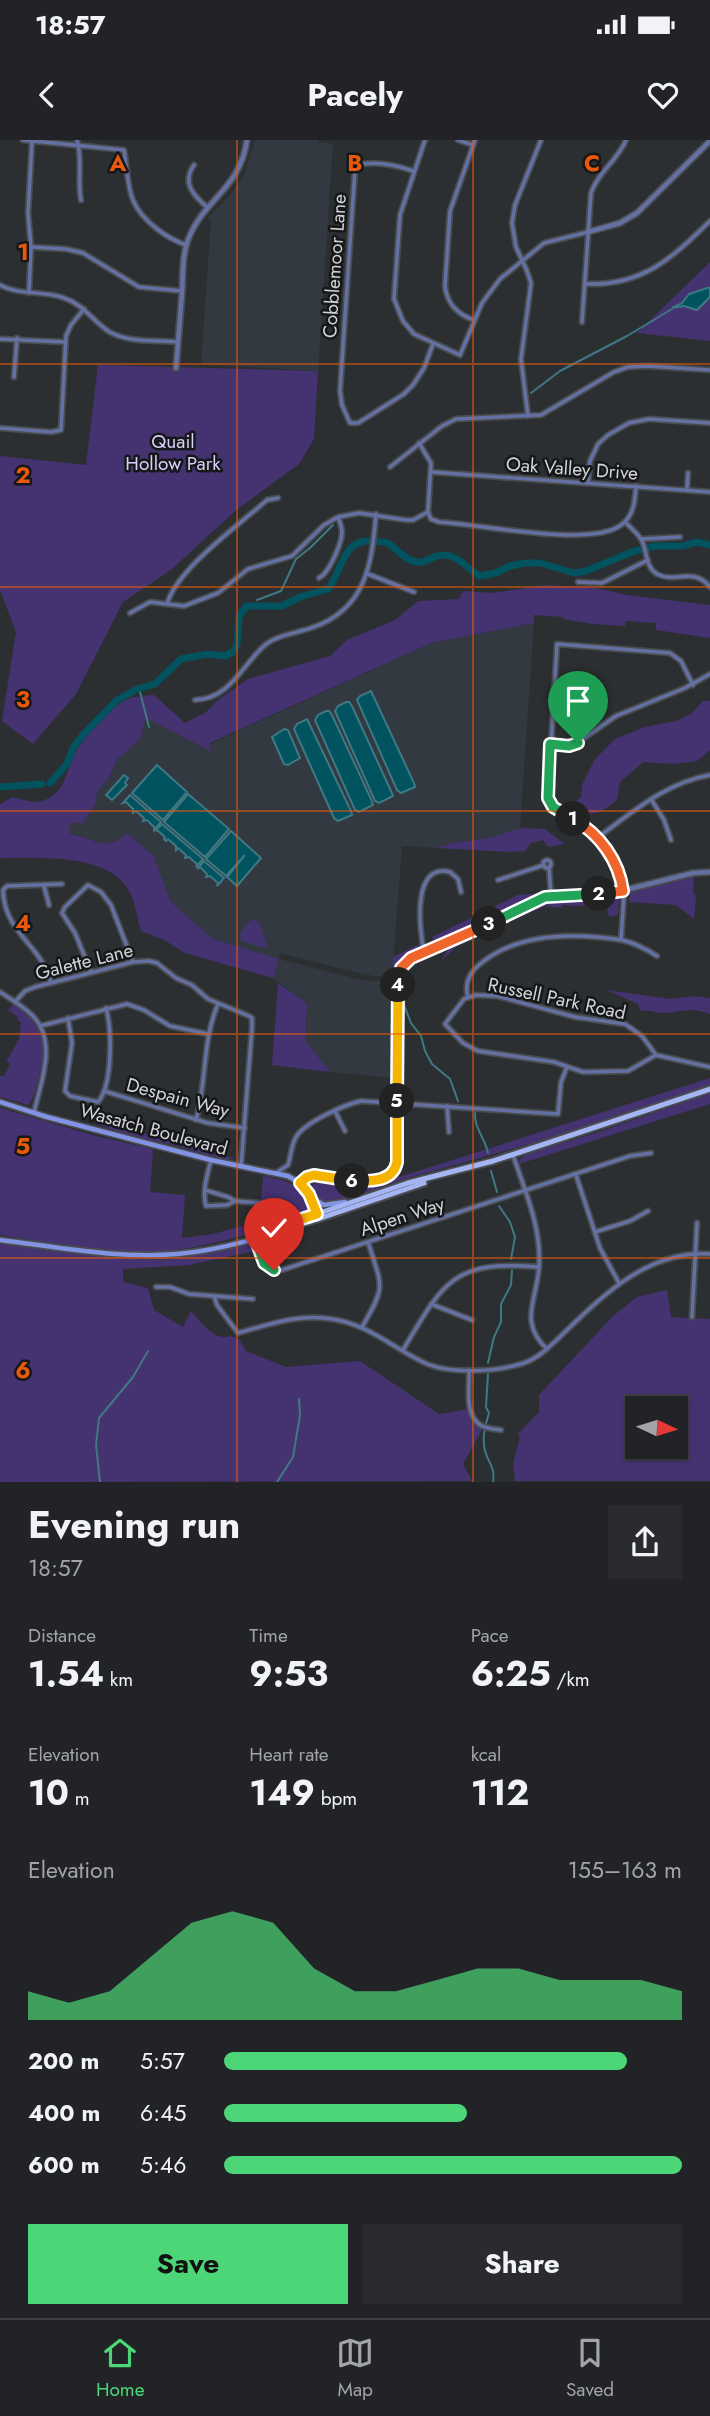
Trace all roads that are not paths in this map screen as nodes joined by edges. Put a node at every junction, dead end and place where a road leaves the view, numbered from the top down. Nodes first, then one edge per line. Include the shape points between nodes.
1 (23, 140) edge
2 (247, 140) edge
3 (425, 140) edge
4 (458, 140) edge
5 (541, 140) edge
6 (626, 140) edge
7 (710, 141) edge
8 (32, 142) edge
9 (78, 143) edge
10 (474, 143) edge
11 (194, 165) dead end
12 (414, 171) junction
13 (81, 200) dead end
14 (208, 208) junction
15 (710, 221) edge
16 (588, 232) junction
17 (187, 245) junction
18 (31, 247) junction
19 (522, 260) junction
20 (585, 284) junction
21 (0, 285) edge
22 (182, 291) junction
23 (29, 293) junction
24 (84, 309) junction
25 (474, 320) junction
26 (582, 322) dead end
27 (0, 338) edge
28 (17, 338) junction
29 (65, 342) junction
30 (178, 342) junction
31 (433, 344) junction
32 (176, 368) dead end
33 (710, 370) edge
34 (14, 377) dead end
35 (528, 416) junction
36 (710, 423) edge
37 (0, 428) edge
38 (419, 443) junction
39 (390, 467) dead end
40 (431, 472) junction
41 (688, 473) dead end
42 (588, 483) junction
43 (636, 486) junction
44 (687, 490) junction
45 (710, 492) edge
46 (278, 498) dead end
47 (428, 512) junction
48 (376, 514) junction
49 (338, 517) junction
50 (625, 522) junction
51 (680, 537) dead end
52 (642, 541) junction
53 (648, 560) junction
54 (368, 574) junction
55 (319, 578) dead end
56 (578, 582) dead end
57 (710, 587) edge
58 (414, 592) dead end
59 (167, 604) junction
60 (130, 613) dead end
61 (710, 674) edge
62 (693, 685) junction
63 (553, 692) junction
64 (566, 692) dead end
65 (195, 700) dead end
66 (550, 744) junction
67 (710, 775) edge
68 (651, 799) junction
69 (597, 838) junction
70 (671, 840) dead end
71 (710, 872) edge
72 (498, 880) dead end
73 (62, 884) dead end
74 (44, 886) junction
75 (623, 891) junction
76 (461, 892) dead end
77 (551, 896) junction
78 (49, 905) dead end
79 (621, 940) junction
80 (424, 951) junction
81 (657, 956) dead end
82 (132, 962) junction
83 (91, 972) junction
84 (51, 983) junction
85 (0, 992) edge
86 (468, 997) junction
87 (15, 1002) junction
88 (218, 1004) junction
89 (106, 1008) junction
90 (68, 1018) junction
91 (40, 1026) junction
92 (208, 1034) junction
93 (656, 1055) junction
94 (567, 1067) junction
95 (710, 1067) edge
96 (710, 1089) edge
97 (104, 1091) junction
98 (0, 1102) edge
99 (397, 1102) junction
100 (447, 1106) junction
101 (335, 1111) junction
102 (33, 1113) junction
103 (196, 1120) junction
104 (245, 1128) junction
105 (345, 1131) dead end
106 (449, 1132) dead end
107 (652, 1153) dead end
108 (513, 1154) junction
109 (211, 1160) junction
110 (241, 1168) junction
111 (276, 1174) junction
112 (576, 1175) junction
113 (300, 1183) junction
114 (205, 1190) junction
115 (525, 1191) junction
116 (235, 1201) junction
117 (361, 1201) junction
118 (260, 1203) dead end
119 (648, 1211) dead end
120 (317, 1217) junction
121 (697, 1223) dead end
122 (595, 1232) junction
123 (255, 1238) junction
124 (0, 1240) edge
125 (368, 1242) junction
126 (695, 1254) junction
127 (710, 1254) edge
128 (540, 1267) junction
129 (619, 1283) junction
130 (156, 1287) dead end
131 (215, 1296) junction
132 (253, 1299) dead end
133 (431, 1304) junction
134 (692, 1317) dead end
135 (471, 1320) dead end
136 (362, 1327) junction
137 (547, 1349) junction
138 (403, 1350) junction
139 (469, 1370) junction
140 (501, 1430) dead end

1 - 8 street
2 - 14 street via 234,178
3 - 12 street
4 - 10 street
5 - 19 street via 513,214 512,231
6 - 16 street via 594,186
7 - 16 street via 638,213
8 - 9 street
8 - 18 street
9 - 13 street
9 - 17 street via 124,150 137,211 168,237
10 - 25 street via 450,211 445,286 454,309
11 - 14 street via 189,187
12 - 31 street via 400,215 394,299 409,330
12 - 31 street, Cobblemoor Lane via 365,164 355,169 340,391 352,424 409,390
14 - 17 street
15 - 20 street via 657,268 631,278
16 - 19 street via 551,240
16 - 20 street
17 - 22 street
18 - 22 street via 83,253 139,287
18 - 23 street
19 - 25 street via 493,286
19 - 35 street via 531,290 521,359
20 - 26 street
21 - 23 street
22 - 30 street
23 - 24 street via 64,298
24 - 29 street
24 - 30 street via 116,335
25 - 31 street via 460,355
27 - 28 street
28 - 29 street
28 - 34 street
29 - 37 street via 61,430
30 - 32 street
33 - 35 street via 628,367 546,413
35 - 38 street via 456,419
36 - 42 street via 649,419 629,423 598,444 590,461
38 - 39 street
38 - 40 street via 429,458
40 - 42 street, Oak Valley Drive
40 - 47 street
41 - 44 street
42 - 43 street, Oak Valley Drive
43 - 44 street, Oak Valley Drive
43 - 50 street via 635,505
44 - 45 street, Oak Valley Drive
46 - 59 street via 267,500 204,556 175,586
47 - 48 street via 413,520
47 - 50 street via 433,521 547,533 599,533
48 - 49 street
48 - 54 street
49 - 55 street via 341,538 329,570
49 - 59 street via 289,558 248,569 223,590 189,605
50 - 52 street
51 - 52 street
52 - 53 street
53 - 56 street via 602,583
53 - 57 street via 658,574 697,576
54 - 58 street
54 - 65 street via 352,601 337,615 270,642 224,690 209,699
59 - 60 street via 150,602
61 - 62 street
62 - 63 street via 681,661 670,653 557,643
62 - 66 street via 616,716 574,745
63 - 64 street
63 - 66 street
66 - 69 street via 550,803
67 - 68 street via 675,785
68 - 69 street
68 - 70 street
69 - 75 street via 619,869
71 - 75 street
72 - 77 street via 547,866
73 - 74 street
74 - 78 street
74 - 84 street via 6,886 4,896 13,926 42,959
75 - 77 street
75 - 79 street
76 - 80 street via 458,879 450,872 435,872 426,880 420,929
77 - 80 street
79 - 81 street
79 - 86 street via 565,938 515,944 472,971 466,982
80 - 99 street via 406,962 399,975
82 - 83 street, Galette Lane
82 - 83 street via 111,905 95,888 86,886 62,913
82 - 88 street, Galette Lane via 149,961 164,967
83 - 84 street, Galette Lane
84 - 87 street, Galette Lane via 30,989
85 - 87 street
86 - 93 street, Russell Park Road via 497,996 575,1017 625,1024 642,1036
86 - 94 street via 445,1024 463,1043 478,1051
87 - 91 street
88 - 92 street
88 - 104 street via 252,1018
89 - 90 street
89 - 92 street via 127,1004 170,1026
89 - 97 street via 111,1038
90 - 91 street
90 - 97 street via 72,1043 65,1091 93,1101 100,1101
91 - 102 street via 46,1052
92 - 103 street
93 - 94 street via 623,1072 583,1072
93 - 95 street
94 - 100 street via 558,1114
96 - 108 main road, Wasatch Boulevard
97 - 103 street, Despain Way
98 - 102 main road, Wasatch Boulevard
99 - 100 street
99 - 101 street via 361,1101
99 - 113 street via 397,1162 392,1174 359,1181 314,1175
100 - 106 street
101 - 105 street
101 - 111 street via 299,1133 286,1168
102 - 109 main road, Wasatch Boulevard
103 - 104 street, Despain Way
104 - 110 street
107 - 112 street, Alpen Way
108 - 115 street
108 - 117 main road, Wasatch Boulevard
109 - 110 main road, Wasatch Boulevard
109 - 114 street
110 - 111 main road, Wasatch Boulevard
111 - 113 main road, Wasatch Boulevard
112 - 115 street, Alpen Way
112 - 122 street
113 - 117 main road, Wasatch Boulevard via 324,1205
113 - 120 main road
114 - 116 street
114 - 116 street via 206,1206
115 - 125 street, Alpen Way
115 - 128 street via 537,1230
116 - 118 street
117 - 120 main road, Wasatch Boulevard
119 - 122 street
120 - 123 main road
121 - 126 street
122 - 129 street
123 - 124 main road via 210,1250 152,1255
123 - 125 street, Alpen Way via 264,1263 278,1271
125 - 136 street via 381,1288
126 - 127 street
126 - 129 street via 659,1261
126 - 134 street
128 - 133 street via 504,1265 470,1272 448,1283
128 - 137 street via 530,1323
129 - 137 street
130 - 131 street
131 - 132 street
131 - 136 street via 237,1333 304,1317
133 - 135 street
133 - 138 street
136 - 138 street
137 - 139 street via 516,1366
138 - 139 street via 434,1366
139 - 140 street via 470,1406 476,1420 481,1426

